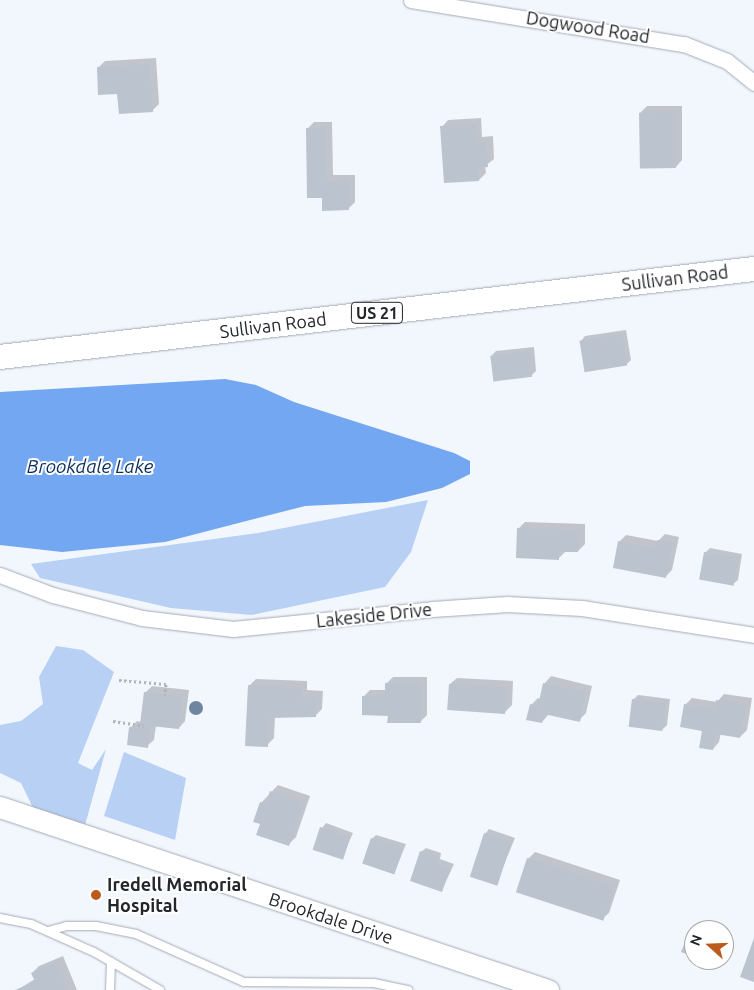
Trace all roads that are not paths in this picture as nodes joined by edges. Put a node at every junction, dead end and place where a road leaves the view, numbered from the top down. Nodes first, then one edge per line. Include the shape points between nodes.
1 (411, 0) edge
2 (754, 83) edge
3 (754, 268) edge
4 (0, 357) edge
5 (0, 574) edge
6 (754, 635) edge
7 (0, 808) edge
8 (0, 918) edge
9 (48, 931) junction
10 (111, 962) junction
11 (110, 990) edge
12 (160, 990) edge
13 (408, 990) edge
14 (548, 990) edge

1 - 2 street, Dogwood Road via 684,44 727,61
3 - 4 main road, Sullivan Road / US 21
5 - 6 street, Lakeside Drive via 53,595 142,618 233,629 432,608 507,604 582,608
7 - 14 main road, Brookdale Drive
8 - 9 lane
9 - 10 lane
9 - 13 lane via 68,926 96,926 136,934 244,982 374,984
10 - 11 lane
10 - 12 lane

